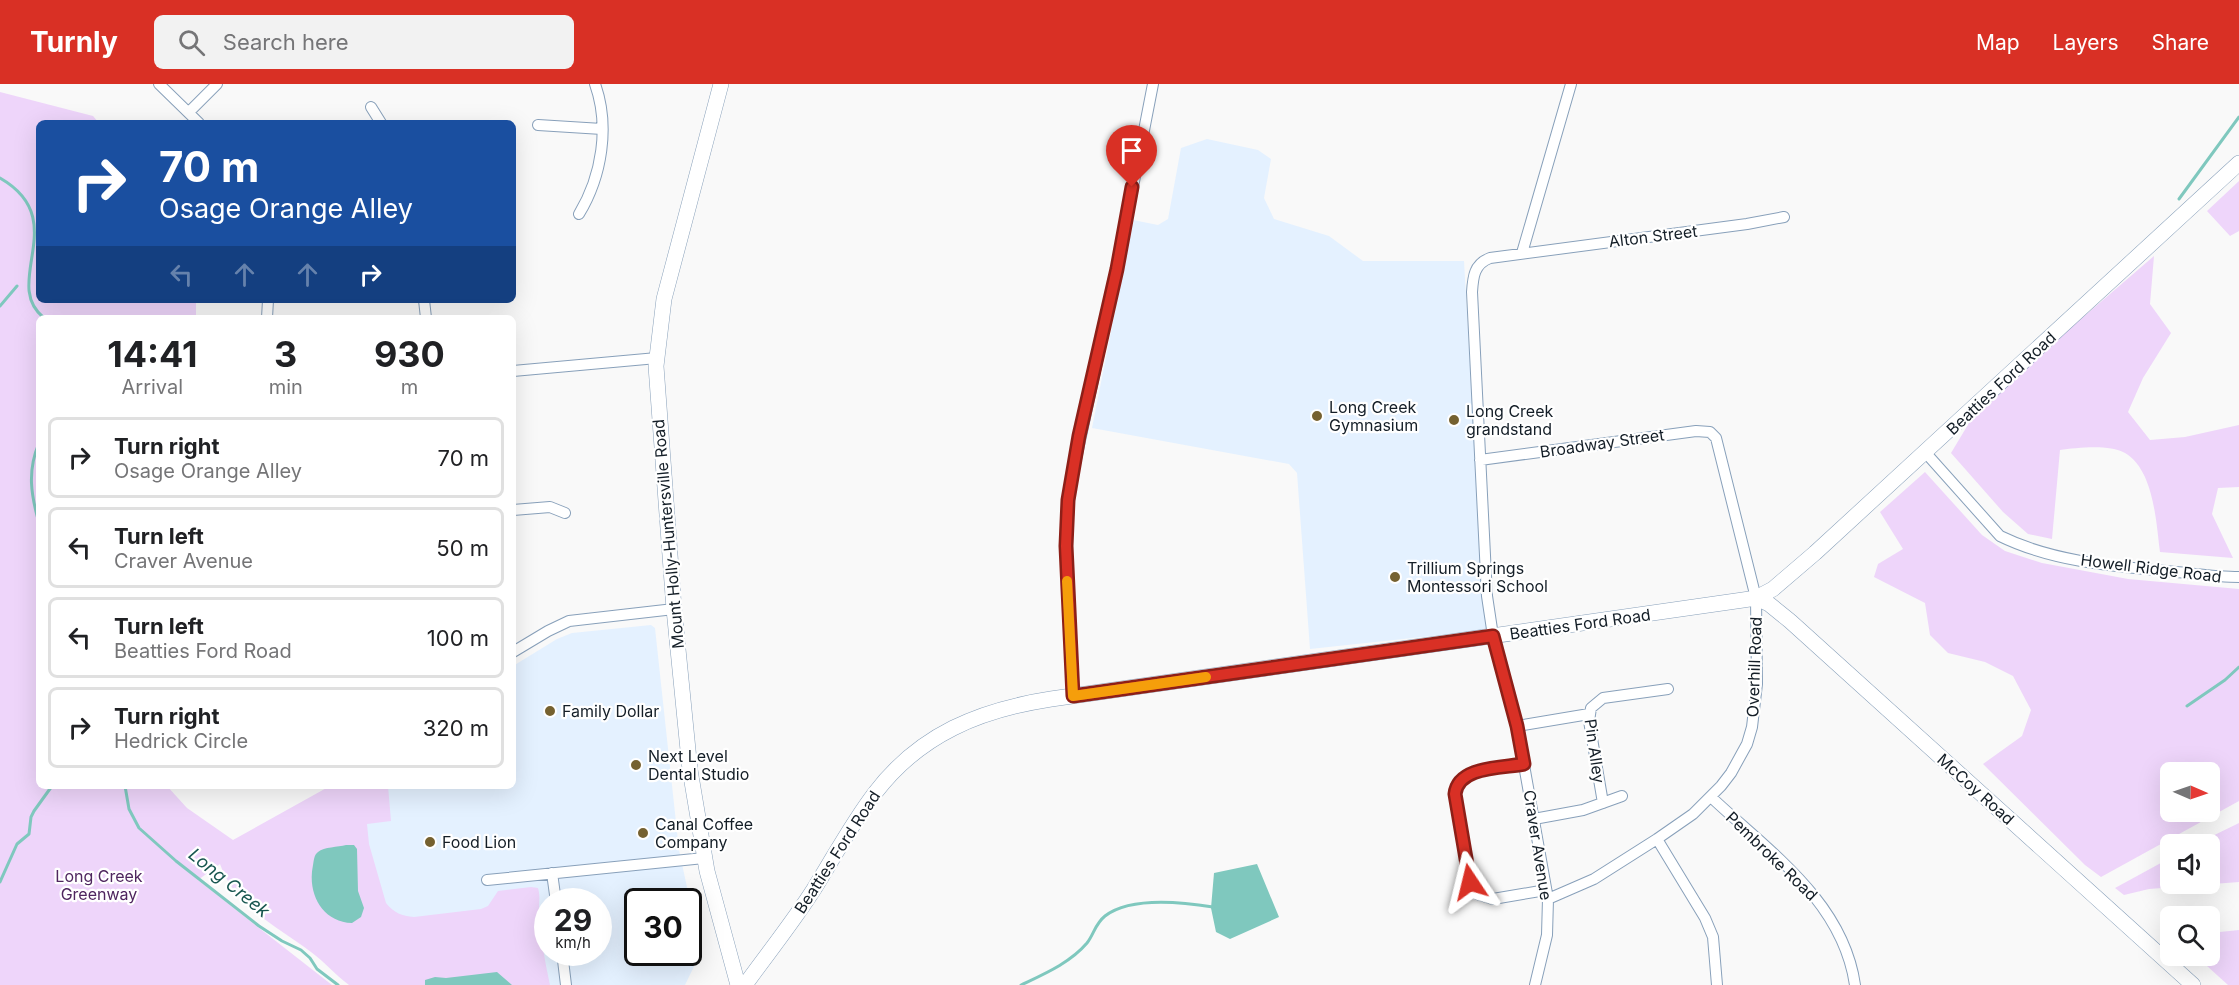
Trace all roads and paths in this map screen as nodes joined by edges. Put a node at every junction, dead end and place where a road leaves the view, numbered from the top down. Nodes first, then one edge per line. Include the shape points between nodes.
1 (159, 84) edge
2 (218, 84) edge
3 (595, 84) edge
4 (721, 84) edge
5 (1154, 84) edge
6 (1571, 84) edge
7 (371, 107) dead end
8 (189, 112) junction
9 (196, 120) edge
10 (379, 120) edge
11 (538, 125) dead end
12 (602, 129) junction
13 (2239, 163) edge
14 (579, 214) dead end
15 (1784, 217) dead end
16 (1522, 253) junction
17 (657, 358) junction
18 (516, 371) edge
19 (1718, 443) joint
20 (1925, 452) junction
21 (1480, 460) junction
22 (516, 510) edge
23 (565, 513) dead end
24 (2239, 577) edge
25 (1756, 598) junction
26 (674, 609) junction
27 (1493, 636) junction
28 (516, 650) edge
29 (1668, 689) dead end
30 (1073, 696) junction
31 (1589, 714) junction
32 (1517, 726) junction
33 (1524, 764) junction
34 (1622, 796) dead end
35 (1711, 797) junction
36 (1603, 803) junction
37 (1534, 819) junction
38 (1657, 839) junction
39 (705, 858) junction
40 (552, 873) junction
41 (487, 880) dead end
42 (554, 888) edge
43 (1547, 894) junction
44 (564, 966) edge
45 (566, 985) edge
46 (738, 985) edge
47 (745, 985) edge
48 (1535, 985) edge
49 (1717, 985) edge
50 (1855, 985) edge
51 (2193, 985) edge

1 - 8 street
2 - 8 street
3 - 12 street
4 - 17 main road, Mount Holly-Huntersville Road via 670,278
5 - 30 street via 1070,487 1066,546
6 - 16 street
7 - 10 street
8 - 9 street
11 - 12 street
12 - 14 street via 598,171
13 - 20 main road, Beatties Ford Road
15 - 16 street, Alton Street
16 - 21 street, Alton Street via 1485,260 1477,266 1473,279
17 - 18 street
17 - 26 main road, Mount Holly-Huntersville Road
19 - 21 street, Broadway Street via 1714,434 1696,431
19 - 25 street, Overhill Road
20 - 24 street, Howell Ridge Road via 2000,536 2016,544 2109,566
20 - 25 main road, Beatties Ford Road via 1790,575
21 - 27 street, Craver Avenue via 1487,596
22 - 23 street via 550,507
25 - 27 main road, Beatties Ford Road
25 - 35 street, Overhill Road via 1757,684 1752,727 1742,756
25 - 51 main road, McCoy Road via 1790,621
26 - 28 street via 569,621
26 - 39 main road, Mount Holly-Huntersville Road via 690,770
27 - 30 main road, Beatties Ford Road
27 - 32 street, Craver Avenue
29 - 31 street, Pin Alley via 1603,698
30 - 47 main road, Beatties Ford Road via 1010,706 977,717 939,735 898,767 862,810 796,917
31 - 32 street
31 - 36 street, Pin Alley
32 - 33 street, Craver Avenue
33 - 37 street, Craver Avenue
33 - 43 street, Overhill Road via 1466,775 1457,784 1455,794 1470,882 1477,894 1494,899
34 - 36 street
35 - 38 street, Overhill Road
35 - 50 street, Pembroke Road via 1818,900 1845,949
36 - 37 street
37 - 43 street, Craver Avenue
38 - 43 street, Overhill Road via 1594,879
38 - 49 street via 1713,937
39 - 40 street
39 - 46 main road, Mount Holly-Huntersville Road
40 - 41 street
40 - 42 street
43 - 48 street, Craver Avenue via 1547,935
44 - 45 street

